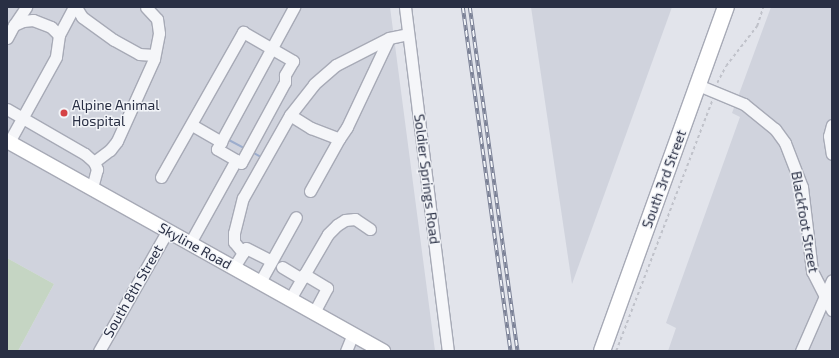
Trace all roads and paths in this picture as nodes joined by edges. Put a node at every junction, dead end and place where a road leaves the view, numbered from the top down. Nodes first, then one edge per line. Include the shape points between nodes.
1 (26, 7) edge
2 (75, 7) edge
3 (146, 7) edge
4 (294, 7) edge
5 (405, 7) edge
6 (726, 7) edge
7 (763, 7) edge
8 (14, 25) junction
9 (408, 34) junction
10 (59, 36) junction
11 (7, 38) edge
12 (389, 38) junction
13 (273, 45) junction
14 (154, 55) junction
15 (705, 88) junction
16 (7, 109) edge
17 (290, 115) junction
18 (23, 118) junction
19 (192, 125) junction
20 (832, 125) edge
21 (339, 139) junction
22 (8, 141) edge
23 (221, 142) junction
24 (832, 154) edge
25 (236, 160) junction
26 (94, 162) junction
27 (161, 177) dead end
28 (92, 188) junction
29 (310, 191) dead end
30 (296, 217) dead end
31 (370, 229) dead end
32 (168, 230) junction
33 (190, 243) junction
34 (243, 253) junction
35 (271, 261) junction
36 (282, 267) dead end
37 (234, 268) junction
38 (303, 276) junction
39 (832, 280) edge
40 (260, 282) junction
41 (290, 298) junction
42 (828, 298) edge
43 (832, 310) edge
44 (314, 312) junction
45 (353, 334) junction
46 (99, 351) edge
47 (346, 351) edge
48 (384, 351) edge
49 (448, 351) edge
50 (602, 351) edge
51 (616, 351) edge
52 (801, 351) edge

1 - 8 street
2 - 10 street
2 - 14 street via 82,17 114,40 139,54
3 - 14 street via 157,19 159,33
4 - 13 street
5 - 9 street, Soldier Springs Road
6 - 15 highway, South 3rd Street
7 - 15 path via 757,26
8 - 10 street via 23,20 33,20 50,27
8 - 11 street
9 - 12 street
9 - 49 street, Soldier Springs Road
10 - 18 street via 56,57
12 - 17 street via 336,65 314,84
12 - 21 street
13 - 19 street via 243,32
13 - 23 street
13 - 25 street via 293,61 285,75 285,82 241,163
14 - 26 street via 117,141
15 - 42 street, Blackfoot Street via 744,104 761,116 784,143 802,187 812,271
15 - 50 highway, South 3rd Street
15 - 51 path via 712,104 704,118
16 - 18 street
17 - 21 street via 311,128
17 - 34 street via 243,198 234,242
18 - 22 street
18 - 26 street via 85,154
19 - 23 street
19 - 27 street
20 - 24 street via 829,136
21 - 29 street
22 - 28 main road, Skyline Road
23 - 25 street via 217,149
25 - 33 street
26 - 28 street via 97,178
28 - 32 main road, Skyline Road
30 - 35 street
31 - 38 street via 355,219 345,220 337,225 328,234
32 - 33 main road, Skyline Road
32 - 46 street, South 8th Street
33 - 37 main road, Skyline Road
34 - 35 street via 246,248
34 - 37 street
35 - 40 street
36 - 38 street
37 - 40 main road, Skyline Road
38 - 41 street
38 - 44 street via 327,288
39 - 42 street
40 - 41 main road, Skyline Road
41 - 44 main road, Skyline Road
42 - 43 street, Blackfoot Street
42 - 52 street
44 - 45 main road, Skyline Road
45 - 47 street
45 - 48 main road, Skyline Road

